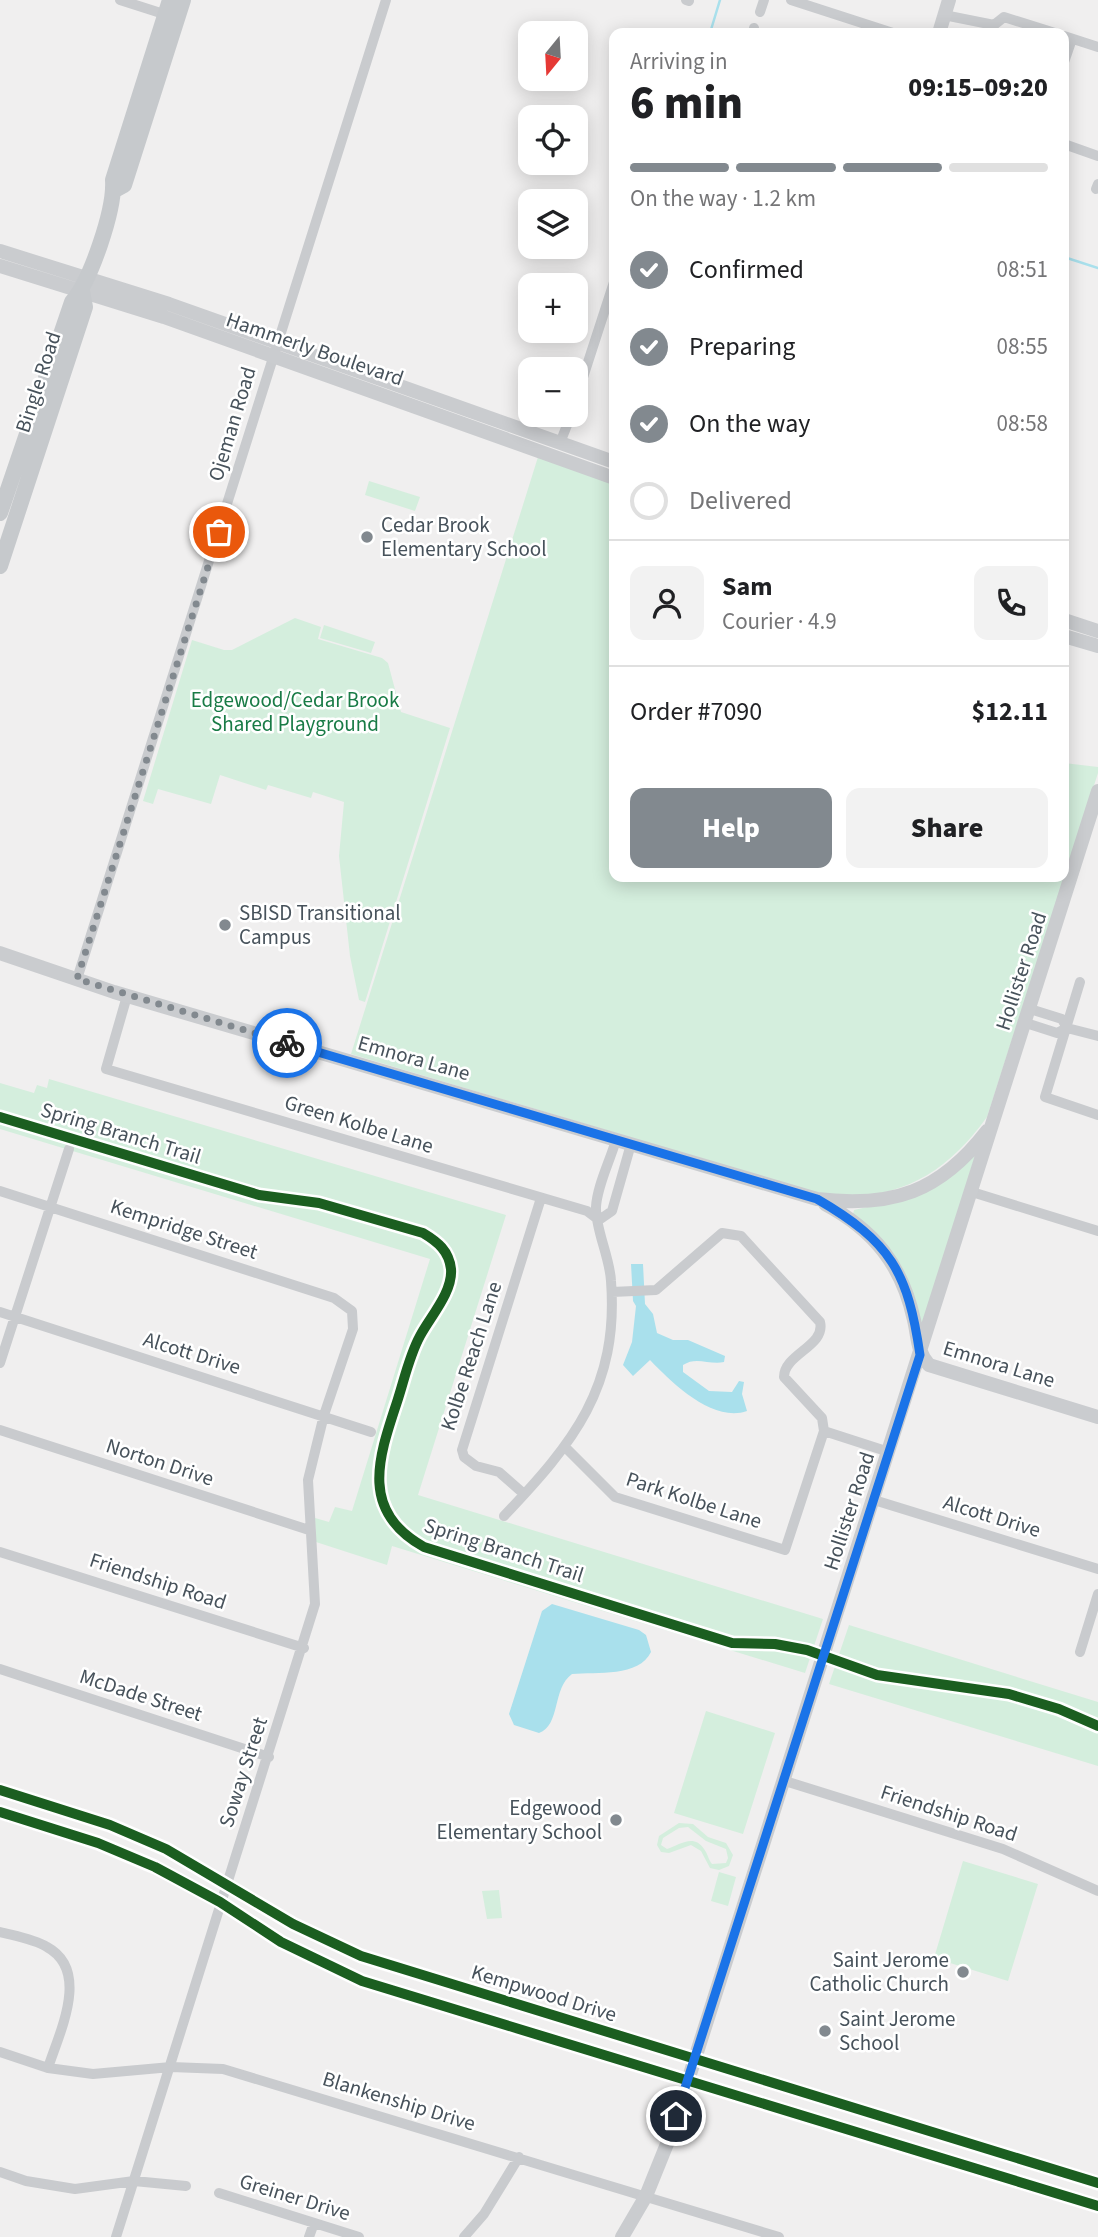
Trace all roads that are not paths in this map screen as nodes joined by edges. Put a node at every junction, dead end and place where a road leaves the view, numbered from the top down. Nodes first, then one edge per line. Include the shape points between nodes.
1 (120, 0) edge
2 (183, 0) edge
3 (386, 0) edge
4 (764, 0) edge
5 (791, 0) edge
6 (949, 0) edge
7 (171, 11) edge
8 (760, 12) dead end
9 (944, 15) junction
10 (878, 28) edge
11 (940, 28) edge
12 (991, 28) edge
13 (996, 28) edge
14 (1039, 28) edge
15 (1069, 37) edge
16 (1098, 47) edge
17 (1069, 146) edge
18 (1098, 156) edge
19 (0, 251) edge
20 (0, 266) edge
21 (84, 284) junction
22 (609, 297) edge
23 (275, 350) junction
24 (588, 362) edge
25 (446, 410) junction
26 (566, 427) edge
27 (560, 443) junction
28 (609, 468) edge
29 (609, 468) edge
30 (5, 510) edge
31 (0, 566) edge
32 (1069, 622) edge
33 (1098, 631) edge
34 (1069, 637) edge
35 (1098, 646) edge
36 (1098, 791) edge
37 (0, 953) edge
38 (77, 979) junction
39 (1080, 982) dead end
40 (127, 996) junction
41 (1028, 1016) junction
42 (1067, 1028) junction
43 (1098, 1036) edge
44 (1098, 1115) edge
45 (993, 1125) junction
46 (616, 1140) junction
47 (631, 1144) junction
48 (69, 1149) dead end
49 (0, 1191) edge
50 (972, 1192) junction
51 (541, 1198) junction
52 (817, 1199) junction
53 (51, 1207) junction
54 (599, 1220) junction
55 (1098, 1231) edge
56 (617, 1292) junction
57 (352, 1311) joint
58 (0, 1312) edge
59 (15, 1317) junction
60 (920, 1355) junction
61 (0, 1363) edge
62 (324, 1415) junction
63 (1098, 1417) edge
64 (0, 1430) edge
65 (824, 1431) junction
66 (371, 1432) dead end
67 (566, 1448) junction
68 (884, 1450) junction
69 (524, 1494) junction
70 (874, 1500) junction
71 (504, 1516) dead end
72 (309, 1530) junction
73 (0, 1552) edge
74 (1098, 1569) edge
75 (1098, 1594) edge
76 (304, 1648) junction
77 (1080, 1652) dead end
78 (0, 1670) edge
79 (269, 1756) junction
80 (785, 1781) junction
81 (6, 1792) edge
82 (3, 1813) edge
83 (127, 1832) junction
84 (117, 1851) junction
85 (227, 1882) junction
86 (1098, 1891) edge
87 (220, 1902) junction
88 (0, 1932) edge
89 (330, 1941) junction
90 (319, 1960) junction
91 (546, 2014) junction
92 (538, 2035) junction
93 (0, 2052) edge
94 (694, 2060) junction
95 (172, 2067) junction
96 (48, 2068) junction
97 (687, 2079) junction
98 (845, 2106) junction
99 (837, 2126) junction
100 (519, 2157) junction
101 (1028, 2162) junction
102 (0, 2172) edge
103 (134, 2181) junction
104 (1020, 2182) junction
105 (1098, 2183) edge
106 (186, 2186) dead end
107 (219, 2193) dead end
108 (646, 2196) junction
109 (1098, 2206) edge
110 (314, 2223) junction
111 (772, 2236) edge
112 (116, 2237) edge
113 (309, 2237) edge
114 (359, 2237) edge
115 (464, 2237) edge
116 (622, 2237) edge

1 - 7 street
2 - 7 main road, Bingle Road
3 - 23 street, Ojeman Road
4 - 8 street
5 - 10 street
6 - 9 main road
7 - 21 main road, Bingle Road via 130,146 113,180
9 - 11 main road
9 - 12 street
13 - 14 street via 1004,17
15 - 16 street
17 - 18 street
19 - 21 main road, Hammerly Boulevard
20 - 21 main road, Hammerly Boulevard
21 - 23 main road, Hammerly Boulevard
21 - 30 main road, Bingle Road via 72,302 43,410
22 - 24 street
23 - 25 main road, Hammerly Boulevard
23 - 38 street, Ojeman Road
25 - 27 main road, Hammerly Boulevard
25 - 28 main road, Hammerly Boulevard
26 - 27 street
27 - 29 main road, Hammerly Boulevard
30 - 31 main road, Bingle Road
32 - 33 main road
34 - 35 main road
36 - 41 main road, Hollister Road
37 - 38 main road, Emnora Lane
38 - 40 main road, Emnora Lane
39 - 42 street
40 - 46 main road, Emnora Lane
40 - 51 street, Green Kolbe Lane via 106,1069
41 - 42 street via 1062,1018
41 - 45 main road, Hollister Road
42 - 43 street
42 - 44 street via 1045,1097
45 - 50 main road, Hollister Road
45 - 52 main road, Emnora Lane via 953,1168 908,1194 855,1204
46 - 47 main road, Emnora Lane
46 - 54 street via 596,1208
47 - 52 main road, Emnora Lane
47 - 54 street via 612,1211
48 - 53 street
49 - 53 street, Kempridge Street
50 - 55 street
50 - 60 main road, Hollister Road
51 - 54 street, Green Kolbe Lane via 587,1211
51 - 69 street, Kolbe Reach Lane via 462,1450 464,1457 499,1472
52 - 60 main road, Emnora Lane via 849,1217 887,1253 909,1299
53 - 57 street, Kempridge Street via 334,1298
53 - 59 street
54 - 56 street
56 - 65 street via 652,1291 722,1233 741,1236 820,1322 818,1336 784,1371 784,1377 822,1418
56 - 67 street via 603,1368
57 - 62 street, Soway Street via 353,1329
58 - 59 street, Alcott Drive
59 - 61 street
59 - 62 street, Alcott Drive
60 - 63 main road, Emnora Lane via 929,1365
60 - 68 main road, Hollister Road
62 - 66 street, Alcott Drive
62 - 72 street, Soway Street via 308,1480
64 - 72 street, Norton Drive
65 - 67 street, Park Kolbe Lane via 785,1550 615,1497
65 - 68 street
67 - 69 street
68 - 70 main road, Hollister Road
69 - 71 street
70 - 74 street, Alcott Drive
70 - 80 main road, Hollister Road
72 - 76 street, Soway Street via 315,1604
73 - 76 street, Friendship Road
75 - 77 street
76 - 79 street, Soway Street
78 - 79 street, McDade Street
79 - 85 street, Soway Street
80 - 86 street, Friendship Road via 1003,1849
80 - 94 main road, Hollister Road
81 - 82 main road
81 - 83 main road, Kempwood Drive
82 - 84 main road, Kempwood Drive
83 - 84 main road
83 - 85 main road, Kempwood Drive
84 - 87 main road, Kempwood Drive
85 - 87 street, Soway Street
85 - 89 main road, Kempwood Drive via 293,1924
87 - 90 main road, Kempwood Drive via 281,1942
87 - 95 street, Soway Street
88 - 96 street via 48,1947 71,1980
89 - 90 main road
89 - 91 main road, Kempwood Drive via 361,1956
90 - 92 main road, Kempwood Drive via 362,1981
91 - 92 main road
91 - 94 main road, Kempwood Drive
92 - 97 main road, Kempwood Drive
93 - 96 street, Blankenship Drive
94 - 97 main road, Hollister Road
94 - 98 main road, Kempwood Drive
95 - 96 street, Blankenship Drive via 93,2074
95 - 100 street, Blankenship Drive via 242,2073
95 - 103 street, Soway Street
97 - 99 main road, Kempwood Drive
97 - 108 main road, Hollister Road
98 - 99 main road
98 - 101 main road, Kempwood Drive
99 - 104 main road, Kempwood Drive
100 - 108 street, Blankenship Drive
100 - 115 street
101 - 104 main road
101 - 105 main road, Kempwood Drive
102 - 103 street via 75,2189
103 - 106 street
103 - 112 street, Soway Street
104 - 109 main road, Kempwood Drive
107 - 110 street, Greiner Drive
108 - 111 street, Blankenship Drive
108 - 116 main road, Hollister Road
110 - 113 street
110 - 114 street, Greiner Drive

